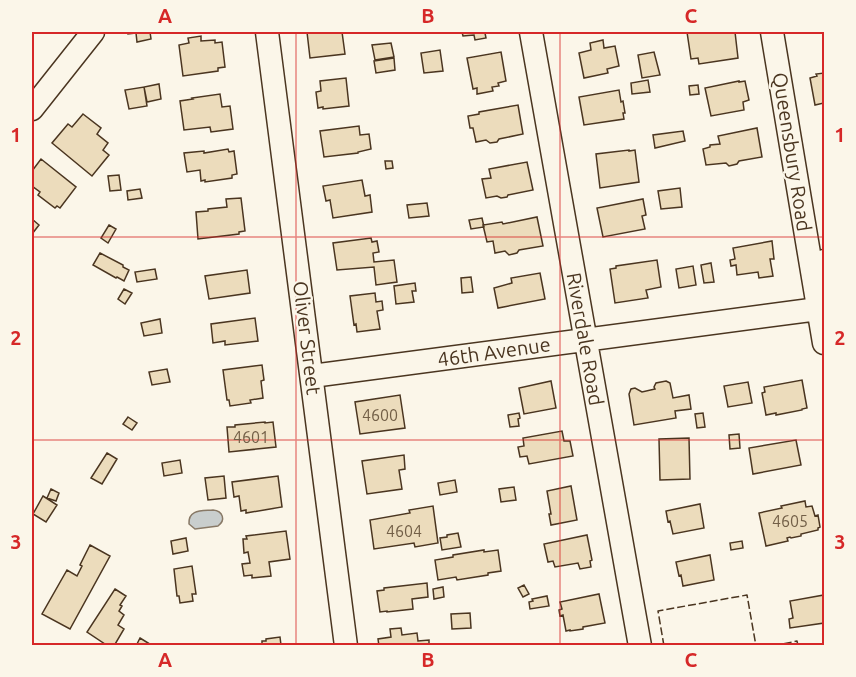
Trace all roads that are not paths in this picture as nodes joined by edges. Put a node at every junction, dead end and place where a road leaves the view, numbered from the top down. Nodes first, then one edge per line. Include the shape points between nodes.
1 (93, 32) edge
2 (267, 32) edge
3 (531, 32) edge
4 (772, 32) edge
5 (32, 109) edge
6 (825, 261) edge
7 (818, 309) junction
8 (586, 340) junction
9 (825, 343) edge
10 (312, 376) junction
11 (346, 645) edge
12 (640, 645) edge

1 - 5 street
2 - 10 street, Oliver Street
3 - 8 street, Riverdale Road
4 - 7 street, Queensbury Road
6 - 7 street
7 - 8 street, 46th Avenue
7 - 9 street, Queensbury Road
8 - 10 street, 46th Avenue
8 - 12 street, Riverdale Road
10 - 11 street, Oliver Street

